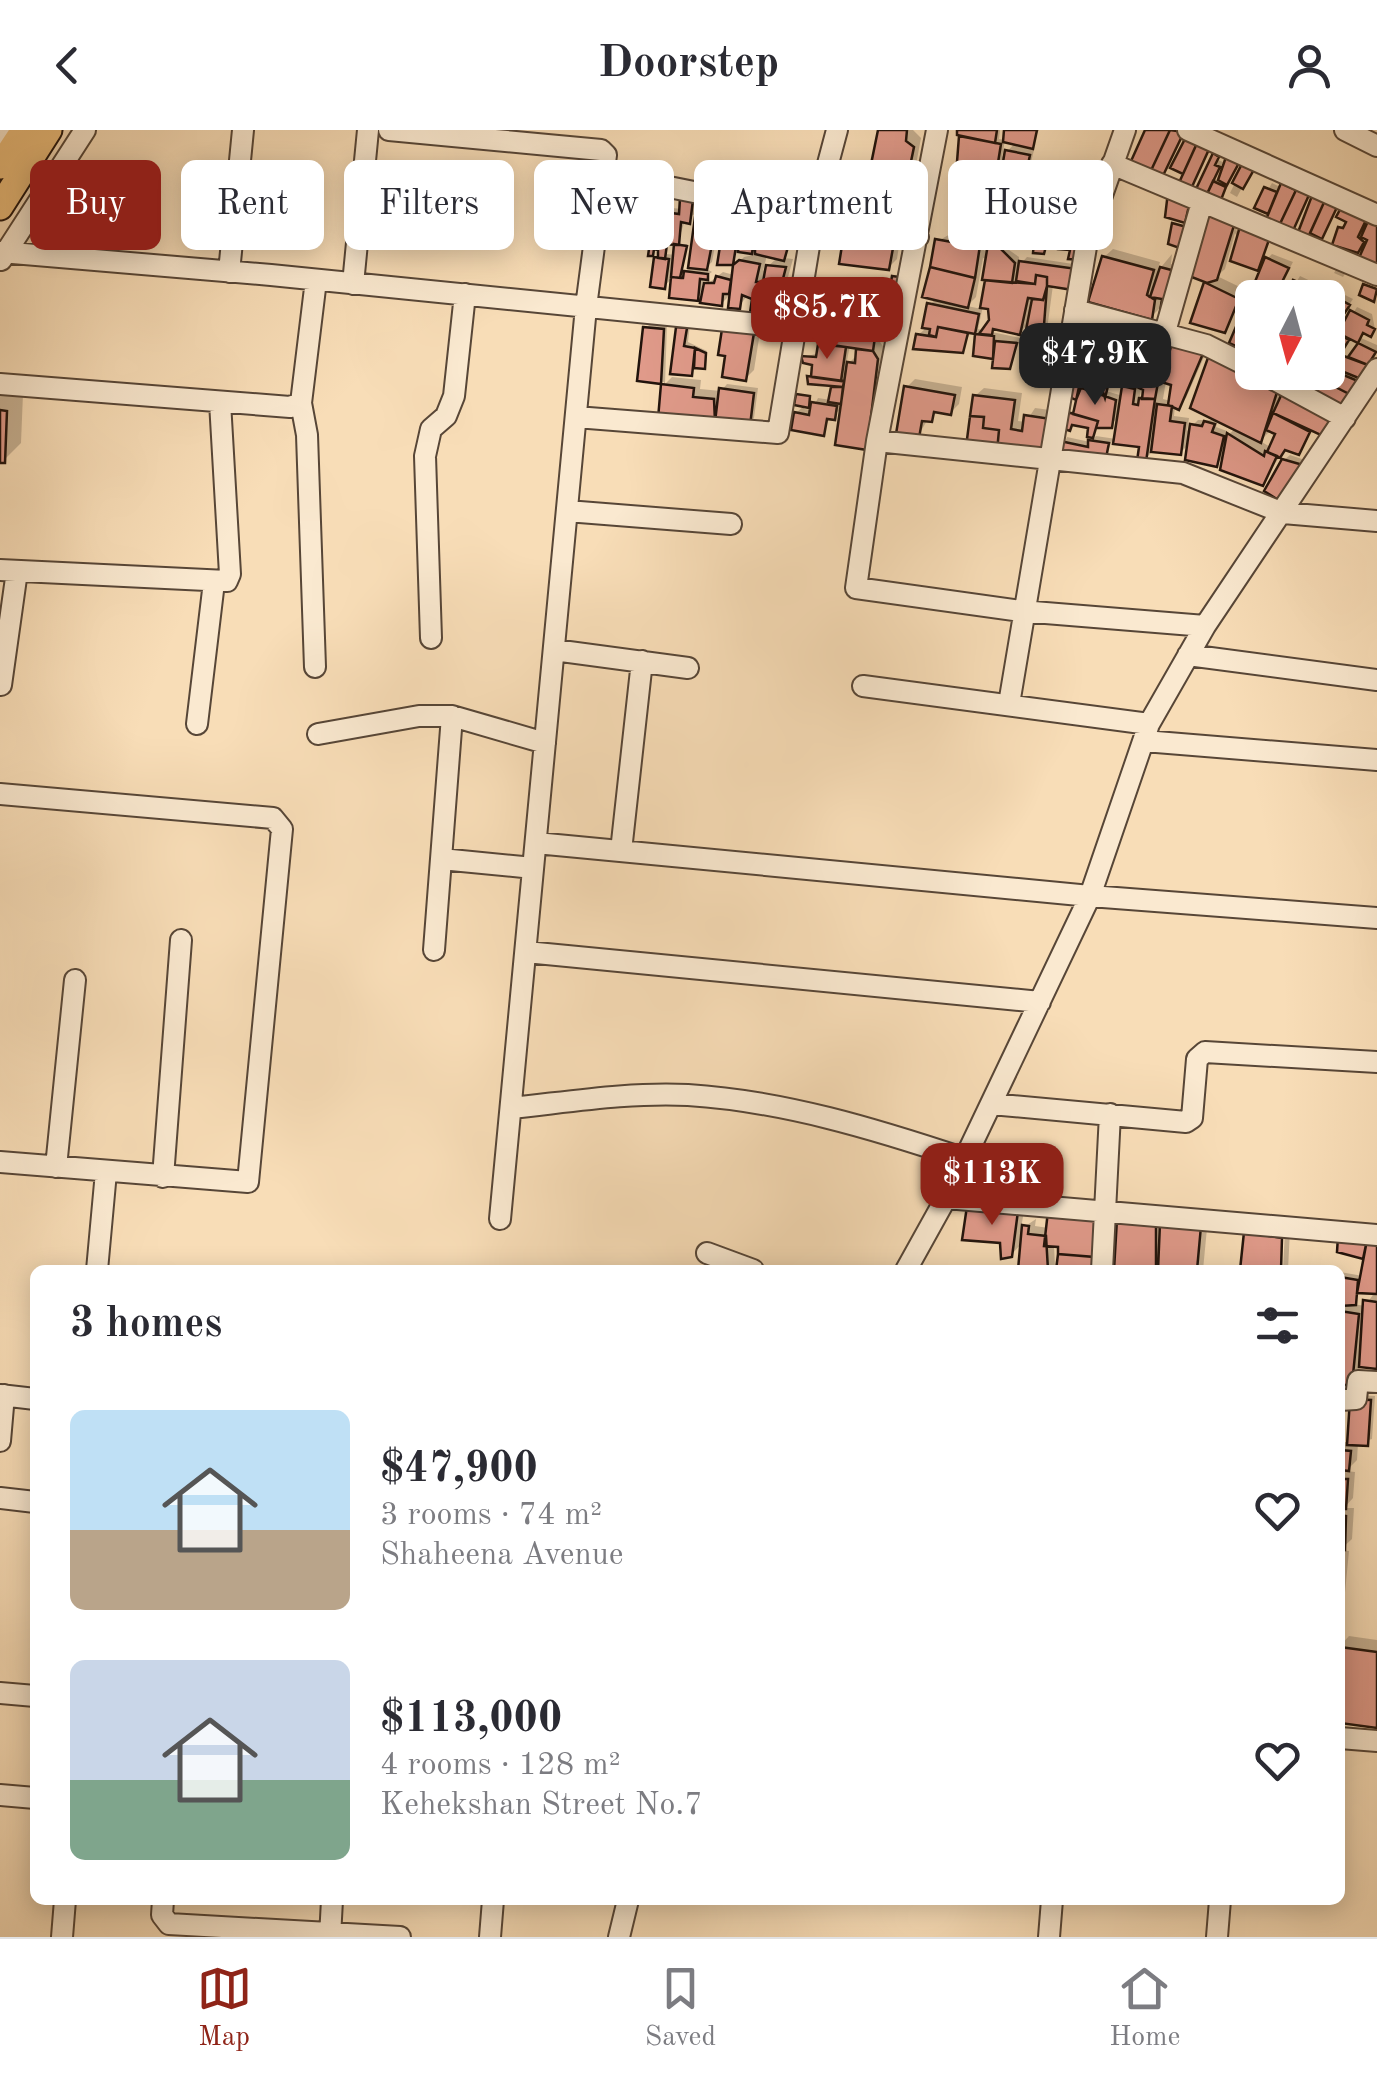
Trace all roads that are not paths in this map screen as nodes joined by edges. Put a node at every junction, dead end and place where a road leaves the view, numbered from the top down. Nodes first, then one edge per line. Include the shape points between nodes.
1 (24, 130) edge
2 (49, 130) edge
3 (85, 130) edge
4 (242, 130) edge
5 (368, 130) edge
6 (389, 130) edge
7 (837, 130) edge
8 (938, 130) edge
9 (1125, 130) edge
10 (1188, 130) edge
11 (1346, 130) edge
12 (1377, 146) edge
13 (605, 160) edge
14 (829, 160) edge
15 (1113, 161) edge
16 (1113, 164) edge
17 (0, 166) edge
18 (928, 184) edge
19 (1202, 202) junction
20 (0, 207) edge
21 (1377, 215) edge
22 (594, 250) edge
23 (809, 250) edge
24 (916, 250) edge
25 (1085, 250) edge
26 (2, 256) edge
27 (229, 272) junction
28 (1377, 275) edge
29 (316, 280) junction
30 (353, 284) junction
31 (465, 294) junction
32 (586, 307) junction
33 (1074, 310) junction
34 (797, 328) junction
35 (1165, 332) junction
36 (1235, 360) edge
37 (1377, 369) edge
38 (0, 384) edge
39 (1293, 390) edge
40 (220, 402) junction
41 (301, 403) junction
42 (576, 418) junction
43 (1345, 418) junction
44 (877, 441) junction
45 (1048, 460) junction
46 (567, 511) junction
47 (1283, 513) junction
48 (1377, 521) edge
49 (732, 524) dead end
50 (8, 570) edge
51 (214, 582) junction
52 (1022, 611) junction
53 (1205, 626) junction
54 (431, 638) dead end
55 (554, 650) junction
56 (1188, 655) junction
57 (642, 662) junction
58 (315, 666) dead end
59 (688, 668) dead end
60 (1377, 680) edge
61 (2, 685) edge
62 (864, 686) dead end
63 (1009, 704) junction
64 (452, 716) junction
65 (197, 724) dead end
66 (1146, 732) junction
67 (318, 734) dead end
68 (545, 742) junction
69 (1377, 760) edge
70 (0, 794) edge
71 (536, 843) junction
72 (621, 851) junction
73 (441, 860) junction
74 (533, 868) junction
75 (1090, 896) junction
76 (1377, 918) edge
77 (180, 940) dead end
78 (434, 950) dead end
79 (526, 952) junction
80 (75, 980) dead end
81 (1040, 1002) junction
82 (1377, 1062) edge
83 (991, 1104) junction
84 (511, 1108) junction
85 (1110, 1114) junction
86 (965, 1159) junction
87 (0, 1162) edge
88 (56, 1168) junction
89 (106, 1172) junction
90 (163, 1177) junction
91 (946, 1198) junction
92 (1105, 1212) junction
93 (500, 1219) dead end
94 (1377, 1235) edge
95 (707, 1253) dead end
96 (97, 1265) edge
97 (739, 1265) edge
98 (909, 1265) edge
99 (1102, 1265) edge
100 (1377, 1382) edge
101 (2, 1395) edge
102 (30, 1398) edge
103 (1345, 1400) edge
104 (0, 1441) edge
105 (0, 1498) edge
106 (30, 1501) edge
107 (0, 1693) edge
108 (30, 1696) edge
109 (1345, 1738) edge
110 (1377, 1741) edge
111 (0, 1794) edge
112 (30, 1797) edge
113 (65, 1905) edge
114 (332, 1905) edge
115 (493, 1905) edge
116 (627, 1905) edge
117 (1052, 1905) edge
118 (1220, 1905) edge
119 (164, 1910) edge
120 (195, 1931) edge
121 (330, 1935) edge
122 (62, 1937) edge
123 (400, 1937) edge
124 (490, 1937) edge
125 (619, 1937) edge
126 (1049, 1937) edge
127 (1217, 1937) edge

1 - 17 main road
2 - 20 main road
3 - 26 street
4 - 27 street
5 - 30 street
6 - 13 street via 601,150
7 - 14 street
8 - 18 street
9 - 15 street
10 - 21 street
11 - 12 street
16 - 19 street
19 - 28 street
19 - 35 street
22 - 32 street
23 - 34 street
24 - 44 street
25 - 33 street
26 - 27 street
27 - 29 street
29 - 30 street
29 - 41 street
30 - 31 street
31 - 32 street
31 - 54 street via 454,396 430,430 425,456
32 - 34 street
32 - 42 street
33 - 35 street
33 - 45 street
34 - 42 street via 778,433
35 - 36 street
37 - 43 street
38 - 40 street
39 - 43 street
40 - 41 street
40 - 51 street via 230,574 227,582
41 - 58 street
42 - 46 street
43 - 47 street
44 - 45 street
44 - 52 street via 856,588
45 - 47 street via 1183,473
45 - 52 street
46 - 49 street
46 - 55 street
47 - 48 street
47 - 53 street
50 - 51 street
50 - 61 street
51 - 65 street
52 - 53 street
52 - 63 street
53 - 56 street
55 - 57 street
55 - 68 street
56 - 60 street
56 - 66 street
57 - 59 street
57 - 72 street
62 - 63 street
63 - 66 street
64 - 67 street
64 - 68 street
64 - 73 street
66 - 69 street
66 - 75 street
68 - 71 street
70 - 90 street via 281,822 252,1175 240,1184
71 - 72 street
71 - 74 street
72 - 75 street
73 - 74 street
73 - 78 street
74 - 79 street
75 - 76 street
75 - 81 street
77 - 90 street
79 - 81 street
79 - 84 street
80 - 88 street
81 - 83 street
82 - 85 street via 1205,1052 1197,1059 1190,1121
83 - 85 street
83 - 86 street
84 - 86 street via 626,1096 741,1100 850,1123
84 - 93 street
85 - 92 street
86 - 91 street
87 - 88 street
88 - 89 street
89 - 90 street
89 - 96 street
91 - 92 street
91 - 98 street
92 - 94 street
92 - 99 street
95 - 97 street
100 - 103 street via 1358,1380 1356,1399
101 - 102 street
101 - 104 street
105 - 106 street
107 - 108 street
109 - 110 street
111 - 112 street
113 - 122 street
114 - 121 street
115 - 124 street
116 - 125 street
117 - 126 street
118 - 127 street
119 - 120 street
120 - 121 street
121 - 123 street

